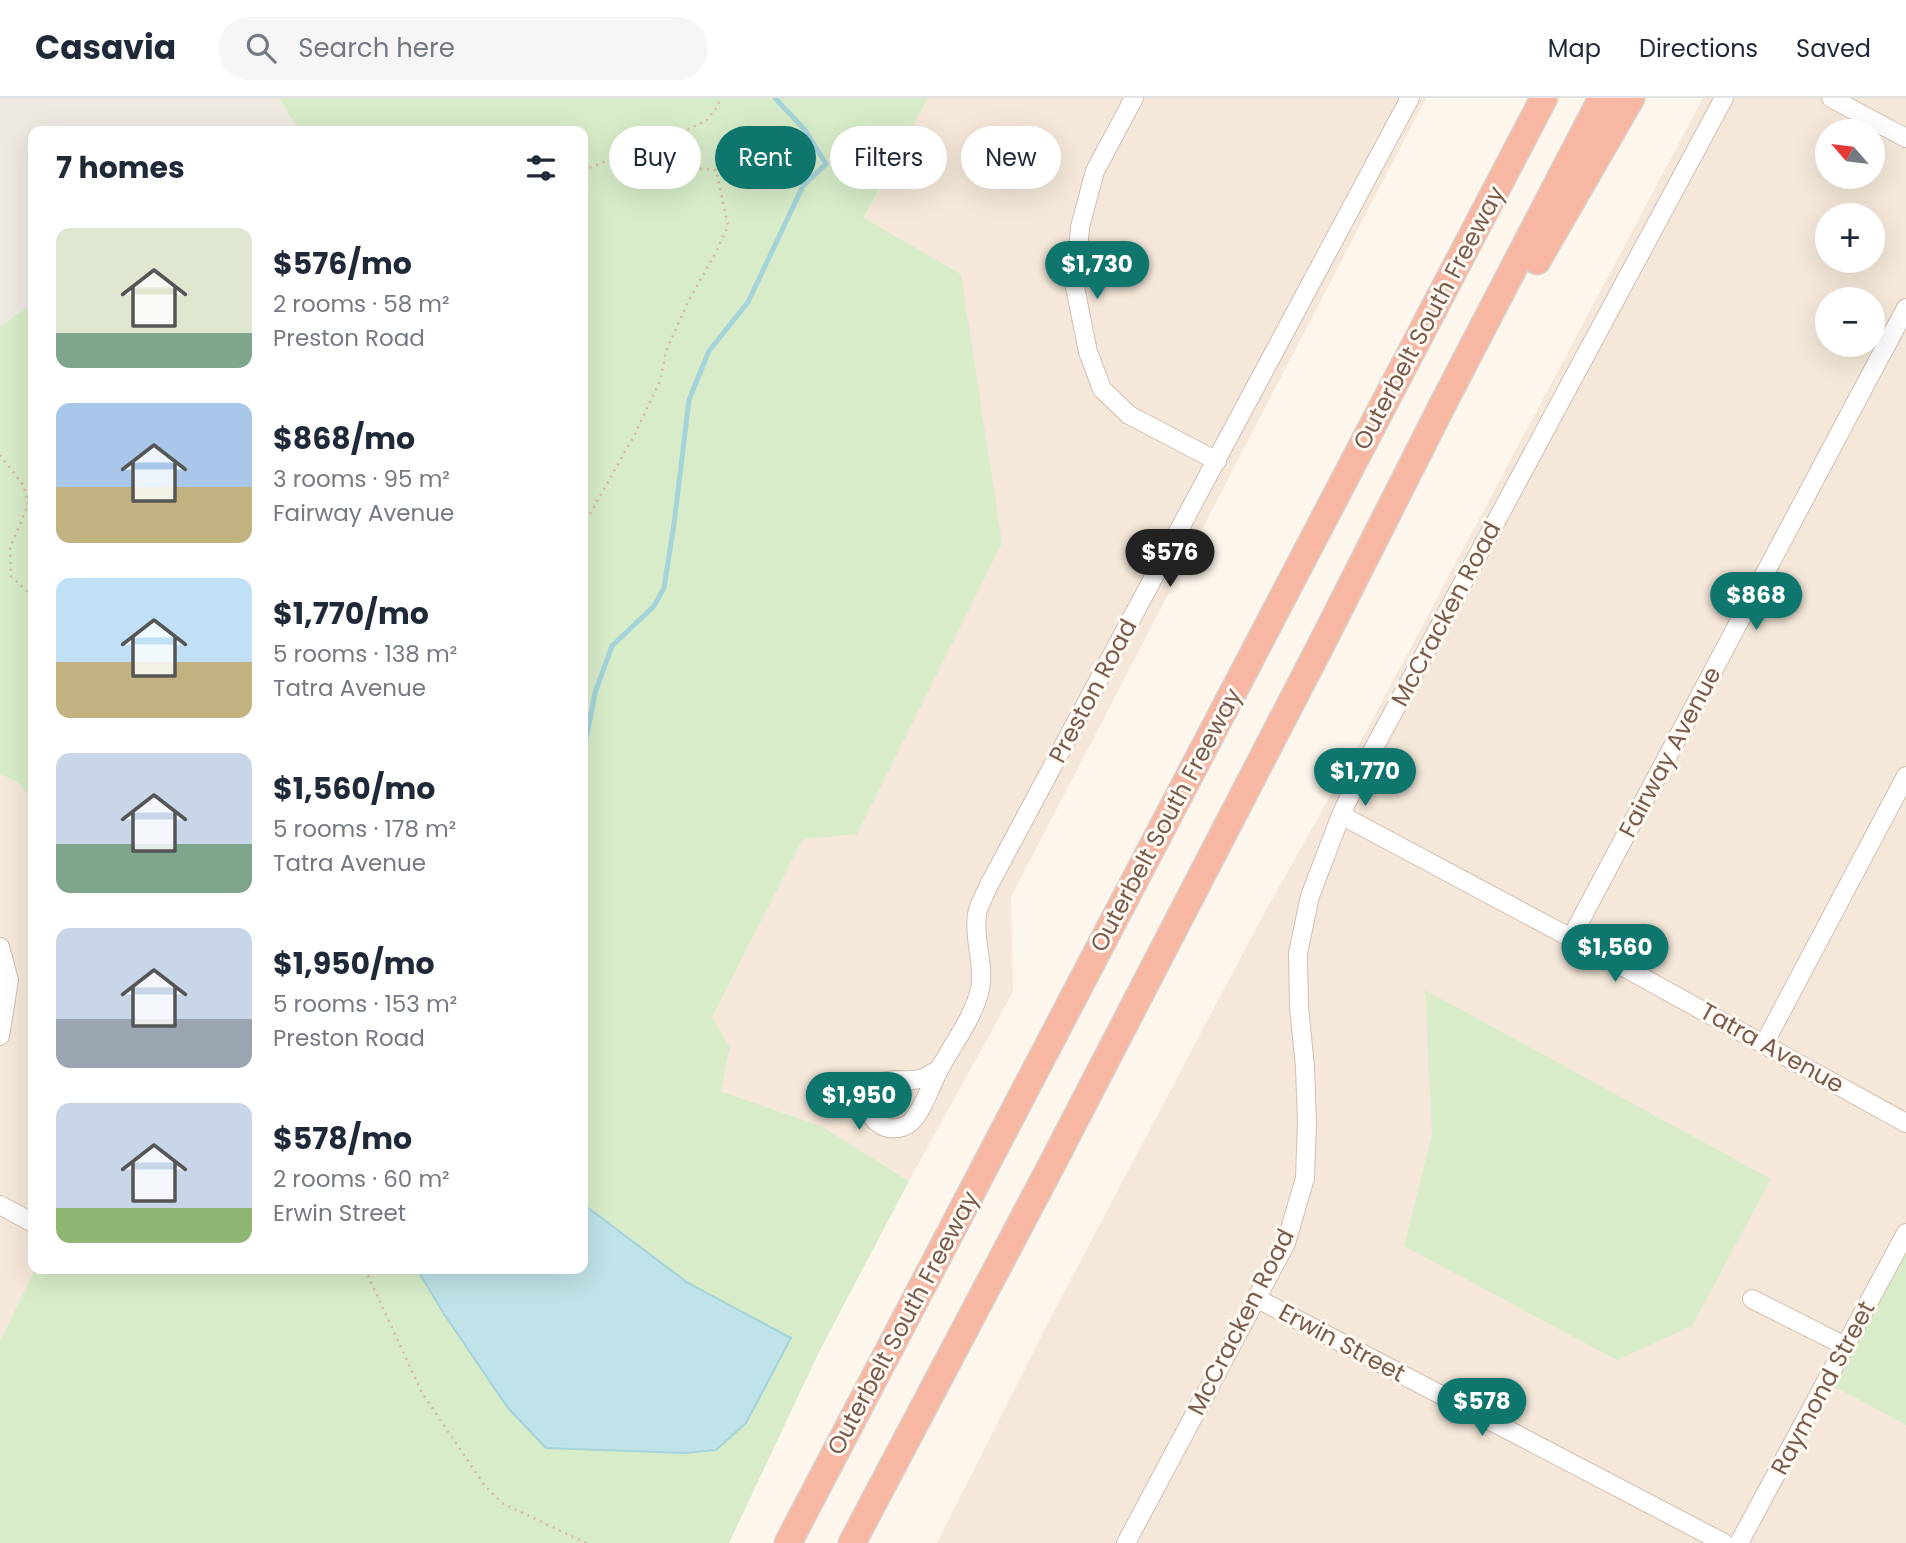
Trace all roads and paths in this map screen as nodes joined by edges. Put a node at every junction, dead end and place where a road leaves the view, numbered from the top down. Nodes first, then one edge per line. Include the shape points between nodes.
1 (720, 98) edge
2 (1134, 98) edge
3 (1410, 98) edge
4 (1544, 98) edge
5 (1602, 98) edge
6 (1631, 98) edge
7 (1724, 98) edge
8 (1831, 98) edge
9 (1906, 138) edge
10 (608, 160) junction
11 (588, 168) edge
12 (1906, 308) edge
13 (0, 455) edge
14 (1217, 461) junction
15 (28, 505) edge
16 (28, 505) edge
17 (588, 517) edge
18 (28, 592) edge
19 (1320, 647) junction
20 (1906, 776) edge
21 (1341, 815) junction
22 (1571, 938) junction
23 (0, 947) edge
24 (0, 1036) edge
25 (1764, 1044) junction
26 (938, 1070) dead end
27 (1906, 1123) edge
28 (0, 1205) edge
29 (28, 1220) edge
30 (1906, 1233) edge
31 (367, 1274) edge
32 (1256, 1298) junction
33 (1752, 1299) dead end
34 (1845, 1346) junction
35 (586, 1543) edge
36 (788, 1543) edge
37 (852, 1543) edge
38 (1126, 1543) edge
39 (1724, 1543) edge
40 (1739, 1543) edge

1 - 10 path via 706,121
2 - 14 street via 1095,171 1080,227 1074,288 1088,352 1102,389 1129,415
3 - 14 street, Preston Road
4 - 36 highway, Outerbelt South Freeway
5 - 19 highway, Outerbelt South Freeway
6 - 19 highway
7 - 21 street, McCracken Road
8 - 9 street
10 - 11 path
10 - 17 path via 716,170 728,226 666,351 660,381 635,434
12 - 22 street, Fairway Avenue
13 - 15 path via 24,486
14 - 26 street, Preston Road via 977,912 980,988 976,1004
16 - 18 path via 10,548 10,576
19 - 37 highway, Outerbelt South Freeway
20 - 25 street
21 - 22 street, Tatra Avenue
21 - 32 street, McCracken Road via 1310,896 1298,953 1307,1122 1305,1178 1286,1243
22 - 25 street, Tatra Avenue
23 - 24 street via 9,980
25 - 27 street, Tatra Avenue
28 - 29 street
30 - 34 street, Raymond Street
31 - 35 path via 422,1394 485,1486 502,1503
32 - 38 street, McCracken Road
32 - 39 street, Erwin Street
33 - 34 street
34 - 40 street, Raymond Street

